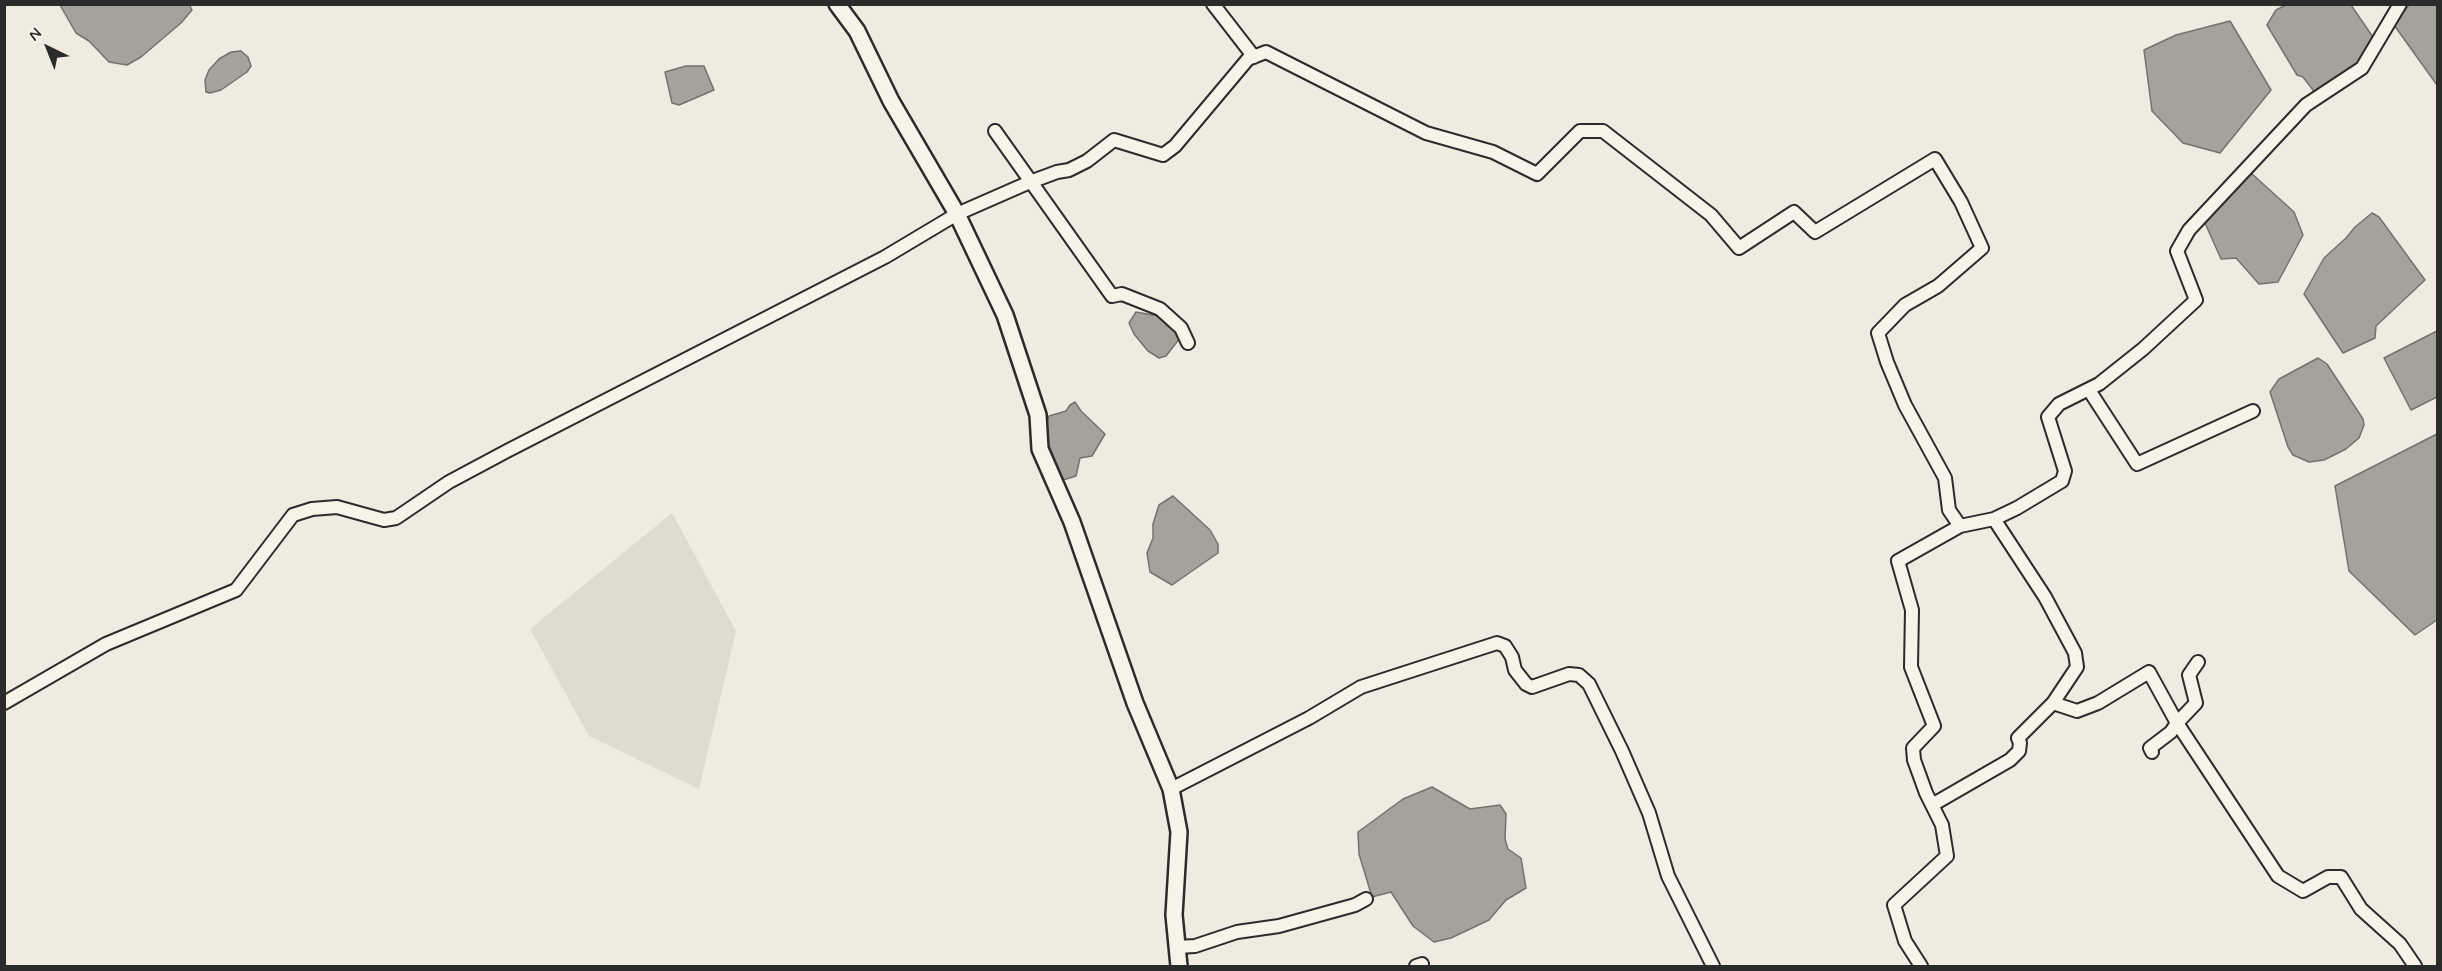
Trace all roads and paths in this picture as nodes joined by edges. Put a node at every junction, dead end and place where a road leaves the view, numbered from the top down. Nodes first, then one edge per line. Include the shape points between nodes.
1 (837, 4) edge
2 (1213, 4) edge
3 (2400, 4) edge
4 (1254, 57) junction
5 (995, 131) dead end
6 (1030, 182) junction
7 (957, 214) junction
8 (1188, 343) dead end
9 (2089, 390) junction
10 (2253, 411) dead end
11 (1994, 519) junction
12 (1960, 526) junction
13 (2198, 662) dead end
14 (4, 703) edge
15 (2053, 703) junction
16 (2176, 723) junction
17 (2152, 752) dead end
18 (1171, 789) junction
19 (1932, 805) junction
20 (1366, 899) dead end
21 (1177, 947) junction
22 (1179, 966) edge
23 (1713, 966) edge
24 (1920, 966) edge
25 (2415, 966) edge

1 - 7 main road
2 - 4 street
3 - 9 street via 2362,68 2306,105 2189,230 2177,251 2196,300 2143,349
4 - 6 street via 1248,59 1175,146 1163,155 1114,140 1069,170
4 - 12 street via 1266,52 1426,133 1493,152 1537,174 1580,131 1603,130 1711,215 1738,248 1794,212 1815,232 1935,159 1982,248 1938,286 1905,305 1878,333 1905,405 1945,478 1949,510
5 - 6 street
6 - 7 street
6 - 8 street via 1112,296 1122,294 1160,309 1181,328
7 - 14 street via 885,257 449,482 396,518 384,520 337,507 292,515 236,590 105,644
7 - 18 main road via 1005,315 1038,415 1040,449 1072,522 1135,703
9 - 10 street via 2137,464
9 - 11 street via 2059,404 2048,417 2065,471 2062,481
11 - 12 street
11 - 15 street via 2041,590 2075,653 2077,667
12 - 19 street via 1898,561 1912,610 1911,667 1934,726 1913,748
13 - 16 street via 2189,675 2196,703
15 - 16 street via 2077,711 2149,672
15 - 19 street via 2018,738 2019,752 2010,760
16 - 17 street via 2171,732 2150,748
16 - 25 street via 2278,876 2303,891 2328,876 2341,877 2361,909 2400,944
18 - 21 main road via 1179,832 1174,915
18 - 23 street via 1361,687 1497,643 1505,646 1515,670 1532,687 1569,674 1579,675 1589,684 1650,813 1668,876
19 - 24 street via 1942,825 1947,856 1894,905 1905,941
20 - 21 street via 1279,926
21 - 22 main road

